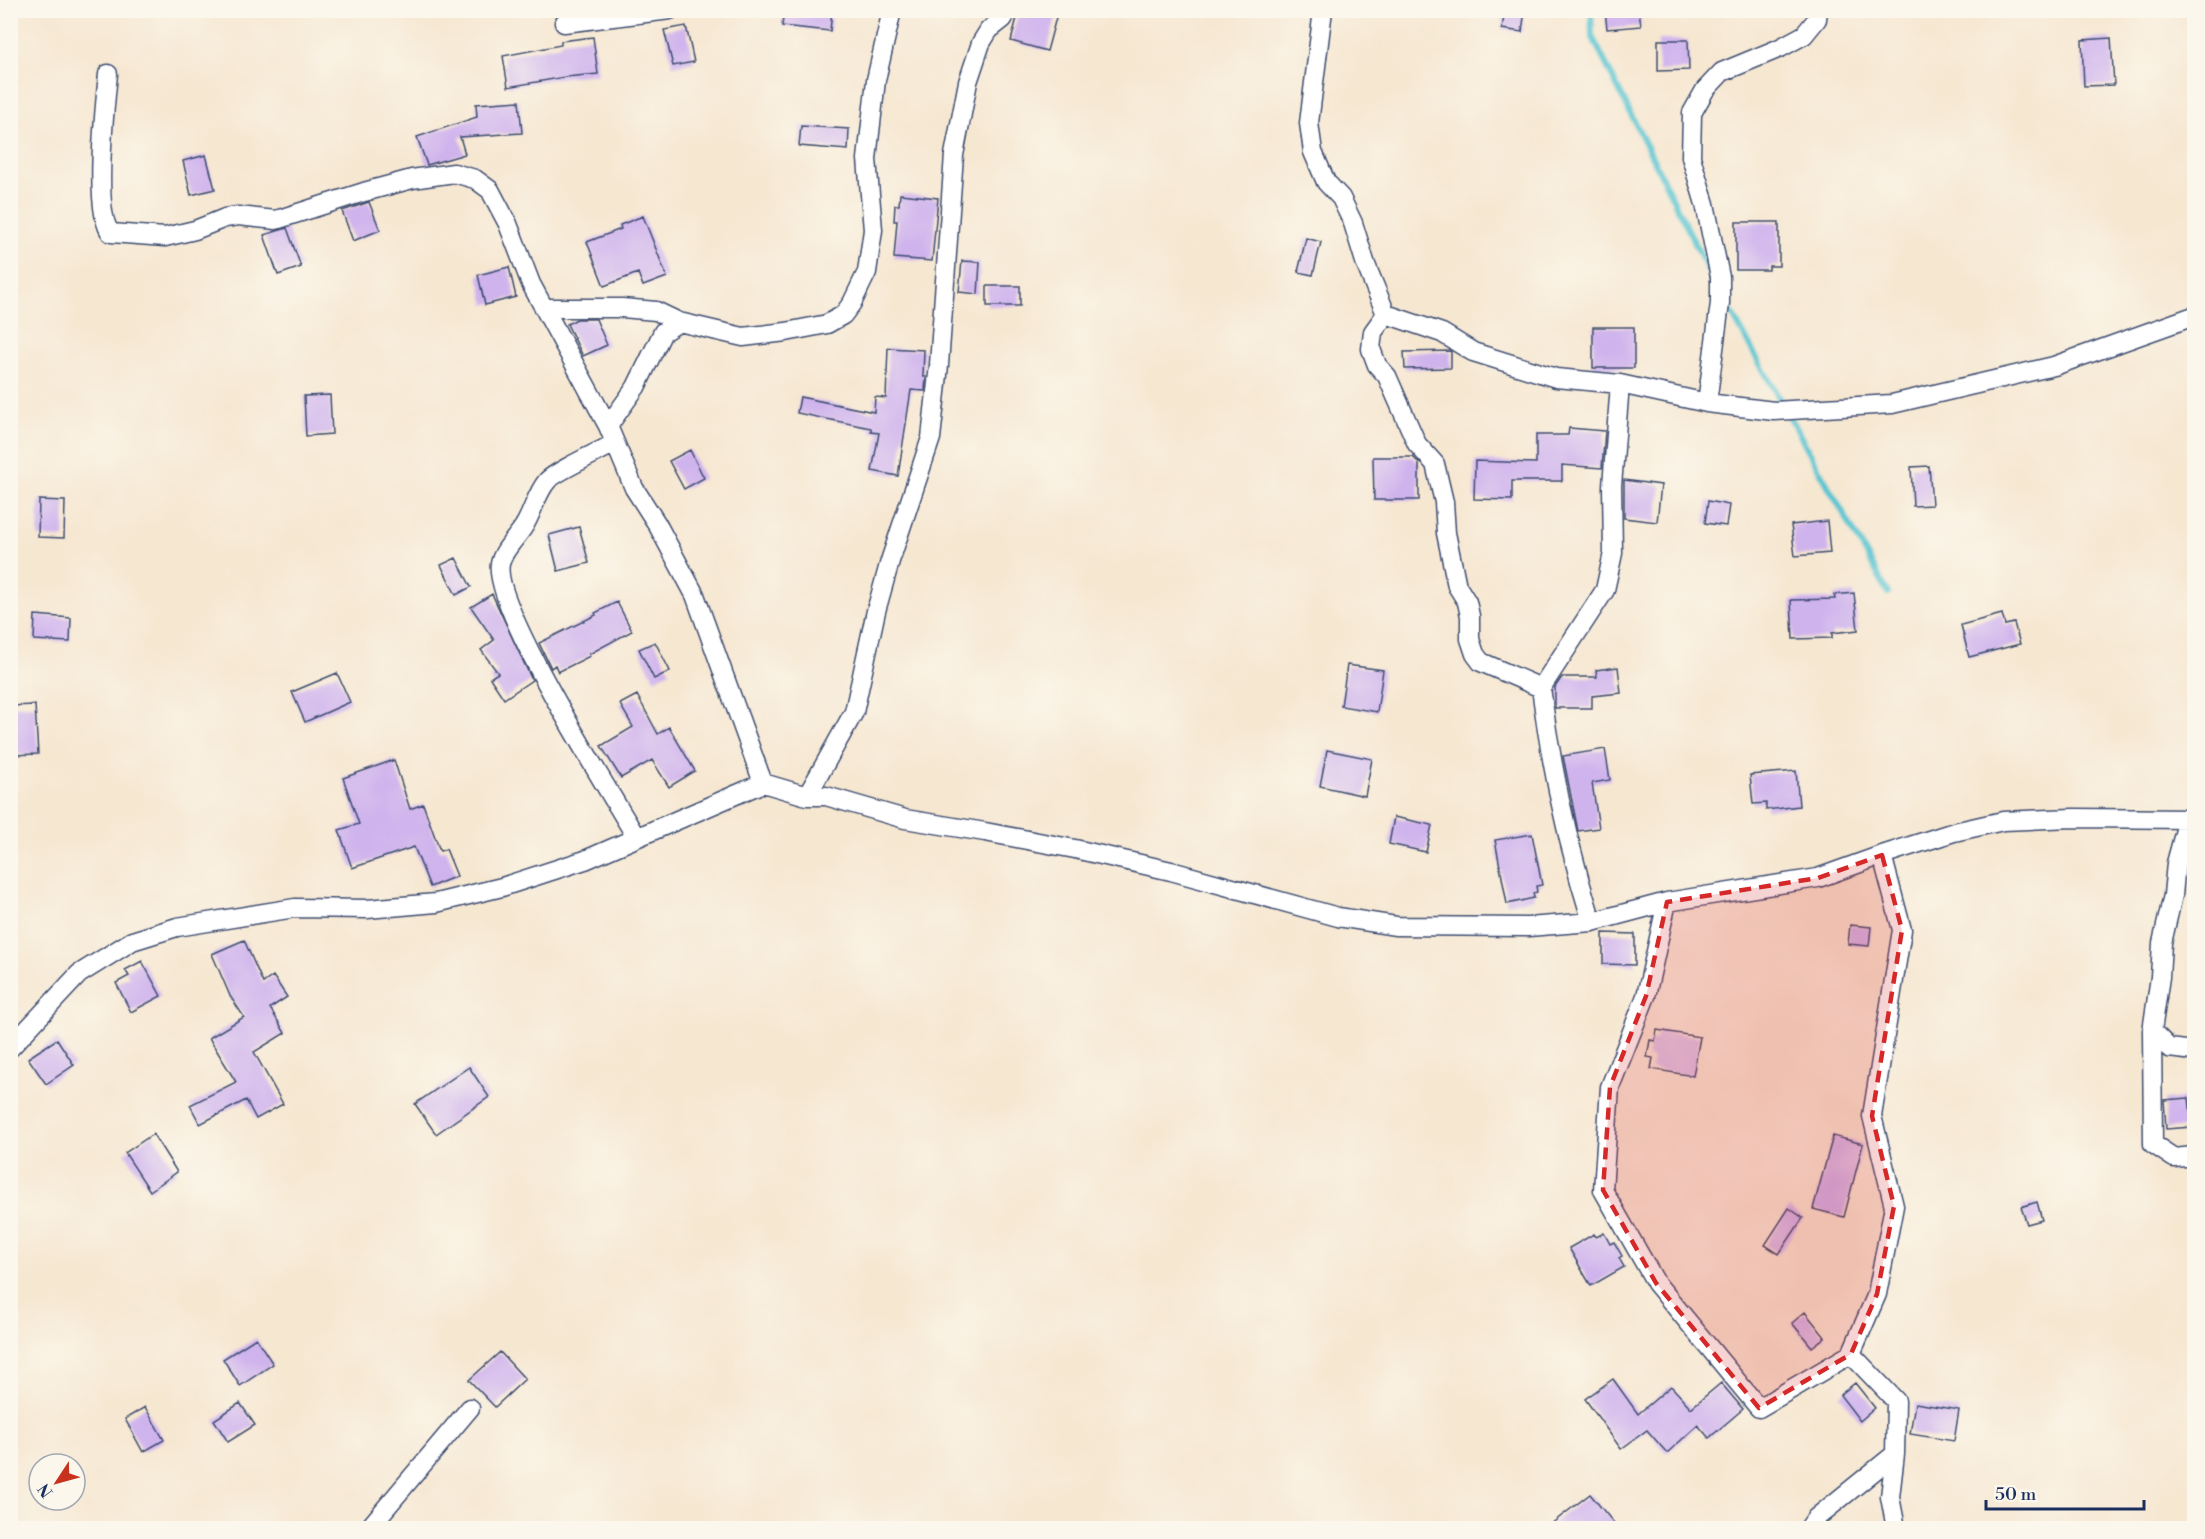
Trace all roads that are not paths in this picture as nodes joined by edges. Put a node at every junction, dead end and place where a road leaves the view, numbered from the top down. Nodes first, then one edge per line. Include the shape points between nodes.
1 (670, 10) edge
2 (892, 10) edge
3 (1008, 10) edge
4 (1323, 10) edge
5 (1818, 10) edge
6 (564, 23) dead end
7 (108, 74) dead end
8 (545, 308) junction
9 (1386, 314) junction
10 (2194, 316) edge
11 (680, 322) junction
12 (1620, 384) junction
13 (1707, 403) junction
14 (608, 426) junction
15 (615, 443) junction
16 (1541, 688) junction
17 (763, 783) junction
18 (807, 796) junction
19 (2191, 819) edge
20 (636, 837) junction
21 (1882, 855) junction
22 (1667, 902) junction
23 (1592, 922) junction
24 (2152, 1031) junction
25 (10, 1048) edge
26 (2194, 1051) edge
27 (2194, 1156) edge
28 (1851, 1354) junction
29 (470, 1407) dead end
30 (1895, 1454) junction
31 (369, 1528) edge
32 (1809, 1528) edge
33 (1896, 1528) edge

1 - 6 street
2 - 11 street via 876,80 867,159 873,230 867,272 852,303 843,315 827,324 743,337
3 - 18 street via 981,43 968,82 954,154 931,438 890,561 854,712
4 - 9 street via 1309,123 1313,152 1326,182 1341,198 1353,223
5 - 13 street via 1817,19 1804,35 1722,72 1705,90 1692,113 1691,157 1720,277
7 - 8 street via 102,159 105,227 111,233 165,237 238,216 276,220 412,179 454,173 475,179 490,190
8 - 11 street via 656,311
8 - 14 street
9 - 12 street via 1442,333 1473,352 1546,375
9 - 16 street via 1373,332 1371,349 1377,365 1388,376 1417,444 1434,464 1457,586 1470,616 1474,654 1481,662
10 - 13 street via 2054,366 1892,404 1774,411
11 - 14 street via 663,332 636,387
12 - 13 street
12 - 16 street via 1612,486 1612,554 1605,590
14 - 15 street
15 - 17 street via 634,488 695,595
15 - 20 street via 548,480 506,550 500,564 501,583 539,670
16 - 23 street via 1548,743 1571,849
17 - 18 street
17 - 20 street
18 - 23 street via 826,796 905,819 1075,849 1338,917 1396,926 1528,927
19 - 21 street via 2003,821
19 - 24 street via 2176,863
20 - 25 street via 575,864 436,903 367,909 295,908 177,927 132,941 79,974
21 - 22 street via 1818,878
21 - 28 street via 1902,930 1872,1116 1894,1206 1878,1294
22 - 23 street
22 - 28 street via 1646,996 1610,1087 1603,1190 1656,1283 1759,1408
24 - 26 street via 2169,1048
24 - 27 street via 2153,1144 2174,1158
28 - 30 street via 1896,1401
29 - 31 street
30 - 32 street via 1816,1518
30 - 33 street via 1890,1497

